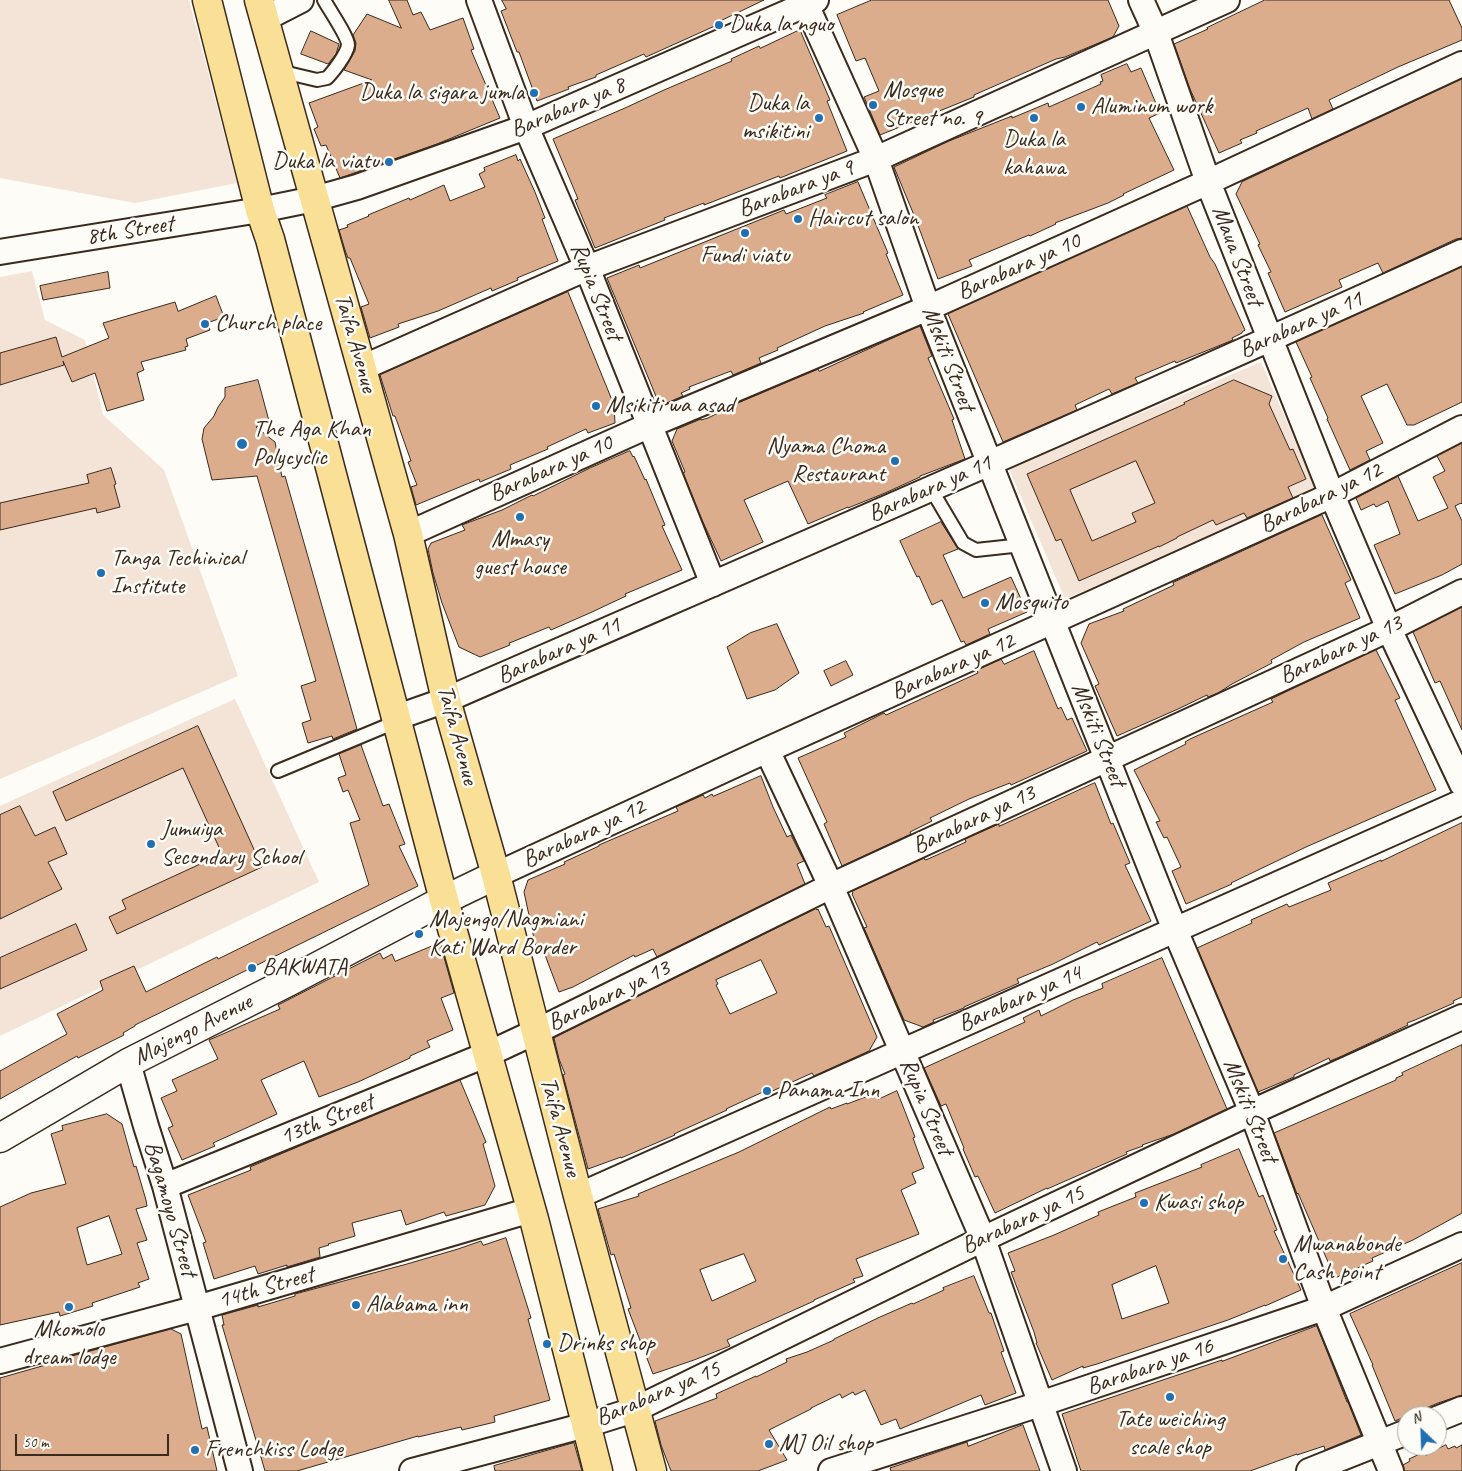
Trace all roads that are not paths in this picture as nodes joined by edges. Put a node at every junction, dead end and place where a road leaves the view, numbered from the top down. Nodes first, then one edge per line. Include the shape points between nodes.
1 (207, 0) edge
2 (301, 0) edge
3 (324, 0) edge
4 (479, 0) edge
5 (1141, 0) edge
6 (1226, 0) edge
7 (808, 2) edge
8 (262, 10) edge
9 (1156, 33) junction
10 (1462, 64) edge
11 (279, 71) junction
12 (526, 127) junction
13 (876, 159) junction
14 (1208, 182) junction
15 (314, 199) junction
16 (260, 210) junction
17 (0, 252) edge
18 (1462, 252) edge
19 (587, 268) junction
20 (928, 308) junction
21 (1270, 340) junction
22 (362, 368) junction
23 (650, 425) junction
24 (1462, 428) edge
25 (989, 463) junction
26 (932, 489) junction
27 (1332, 495) junction
28 (408, 534) junction
29 (1022, 544) junction
30 (713, 584) junction
31 (1462, 592) edge
32 (1052, 622) junction
33 (1389, 629) junction
34 (446, 700) junction
35 (397, 719) junction
36 (767, 750) junction
37 (1107, 759) junction
38 (278, 772) dead end
39 (1462, 784) edge
40 (1462, 802) edge
41 (496, 875) junction
42 (831, 886) junction
43 (444, 900) junction
44 (1175, 930) junction
45 (1462, 1017) edge
46 (535, 1032) junction
47 (902, 1051) junction
48 (488, 1054) junction
49 (128, 1063) junction
50 (1252, 1112) junction
51 (0, 1138) edge
52 (166, 1186) junction
53 (578, 1196) junction
54 (531, 1210) junction
55 (983, 1239) junction
56 (1462, 1245) edge
57 (197, 1308) junction
58 (1324, 1308) junction
59 (0, 1361) edge
60 (1040, 1404) junction
61 (1462, 1409) edge
62 (634, 1410) junction
63 (1447, 1415) edge
64 (586, 1425) junction
65 (1397, 1436) edge
66 (1379, 1444) junction
67 (240, 1471) edge
68 (412, 1471) edge
69 (598, 1471) edge
70 (652, 1471) edge
71 (831, 1471) edge
72 (1064, 1471) edge
73 (1309, 1471) edge
74 (1391, 1471) edge

1 - 16 main road, Taifa Avenue
2 - 8 street
3 - 11 lane via 348,46 338,66 327,78 317,80
4 - 12 street, Rupia Street
5 - 9 street, Maua Street
6 - 9 street, Barabara ya 9
7 - 12 street, Barabara ya 8
7 - 13 street, Mskiti Street
8 - 11 main road, Taifa Avenue
9 - 13 street, Barabara ya 9
9 - 14 street, Maua Street
10 - 14 street, Barabara ya 10
11 - 15 main road, Taifa Avenue
12 - 15 street, Barabara ya 8
12 - 19 street, Rupia Street
13 - 19 street, Barabara ya 9
13 - 20 street, Mskiti Street
14 - 20 street, Barabara ya 10
14 - 21 street, Maua Street
15 - 16 street, Barabara ya 8
15 - 22 main road, Taifa Avenue
16 - 17 street, 8th Street
16 - 35 main road, Taifa Avenue
18 - 21 street, Barabara ya 11
19 - 22 street, Barabara ya 9
19 - 23 street, Rupia Street
20 - 23 street, Barabara ya 10
20 - 25 street, Mskiti Street
21 - 25 street, Barabara ya 11
21 - 27 street, Maua Street
22 - 28 main road, Taifa Avenue
23 - 28 street, Barabara ya 10
23 - 30 street, Rupia Street
24 - 27 street, Barabara ya 12
25 - 26 street, Barabara ya 11
25 - 29 street, Mskiti Street
26 - 29 lane via 963,544 976,550
26 - 30 street, Barabara ya 11
27 - 32 street, Barabara ya 12
27 - 33 street, Maua Street
28 - 34 main road, Taifa Avenue
29 - 32 street, Mskiti Street
30 - 34 street, Barabara ya 11
31 - 33 street, Barabara ya 13
32 - 36 street, Barabara ya 12
32 - 37 street, Mskiti Street
33 - 37 street, Barabara ya 13
33 - 39 street, Maua Street
34 - 35 street, Barabara ya 11
34 - 41 main road, Taifa Avenue
35 - 38 lane
35 - 43 main road, Taifa Avenue
36 - 41 street, Barabara ya 12
36 - 42 street, Rupia Street
37 - 42 street, Barabara ya 13
37 - 44 street, Mskiti Street
40 - 44 street, Barabara ya 14
41 - 43 street, Majengo Avenue
41 - 46 main road, Taifa Avenue
42 - 46 street, Barabara ya 13
42 - 47 street, Rupia Street
43 - 48 main road, Taifa Avenue
43 - 49 street, Majengo Avenue
44 - 47 street, Barabara ya 14
44 - 50 street, Mskiti Street
45 - 50 street, Barabara ya 15
46 - 48 street, Barabara ya 13
46 - 53 main road, Taifa Avenue
47 - 53 street, Barabara ya 14
47 - 55 street, Rupia Street
48 - 52 street, 13th Street
48 - 54 main road, Taifa Avenue
49 - 51 street, Majengo Avenue
49 - 52 street, Bagamoyo Street
50 - 55 street, Barabara ya 15
50 - 58 street, Mskiti Street
52 - 57 street, Bagamoyo Street
53 - 62 main road, Taifa Avenue
54 - 57 street, 14th Street
54 - 64 main road, Taifa Avenue
55 - 60 street, Rupia Street
55 - 62 street, Barabara ya 15
56 - 58 street, Barabara ya 16
57 - 59 street, 14th Street
57 - 67 street, Bagamoyo Street
58 - 60 street, Barabara ya 16
58 - 66 street, Mskiti Street
60 - 71 street, Barabara ya 16
60 - 72 street, Rupia Street
61 - 63 street
62 - 64 street, Barabara ya 15
62 - 70 main road, Taifa Avenue
64 - 68 street, Barabara ya 15
64 - 69 main road, Taifa Avenue
65 - 66 street
66 - 73 street
66 - 74 street, Mskiti Street

